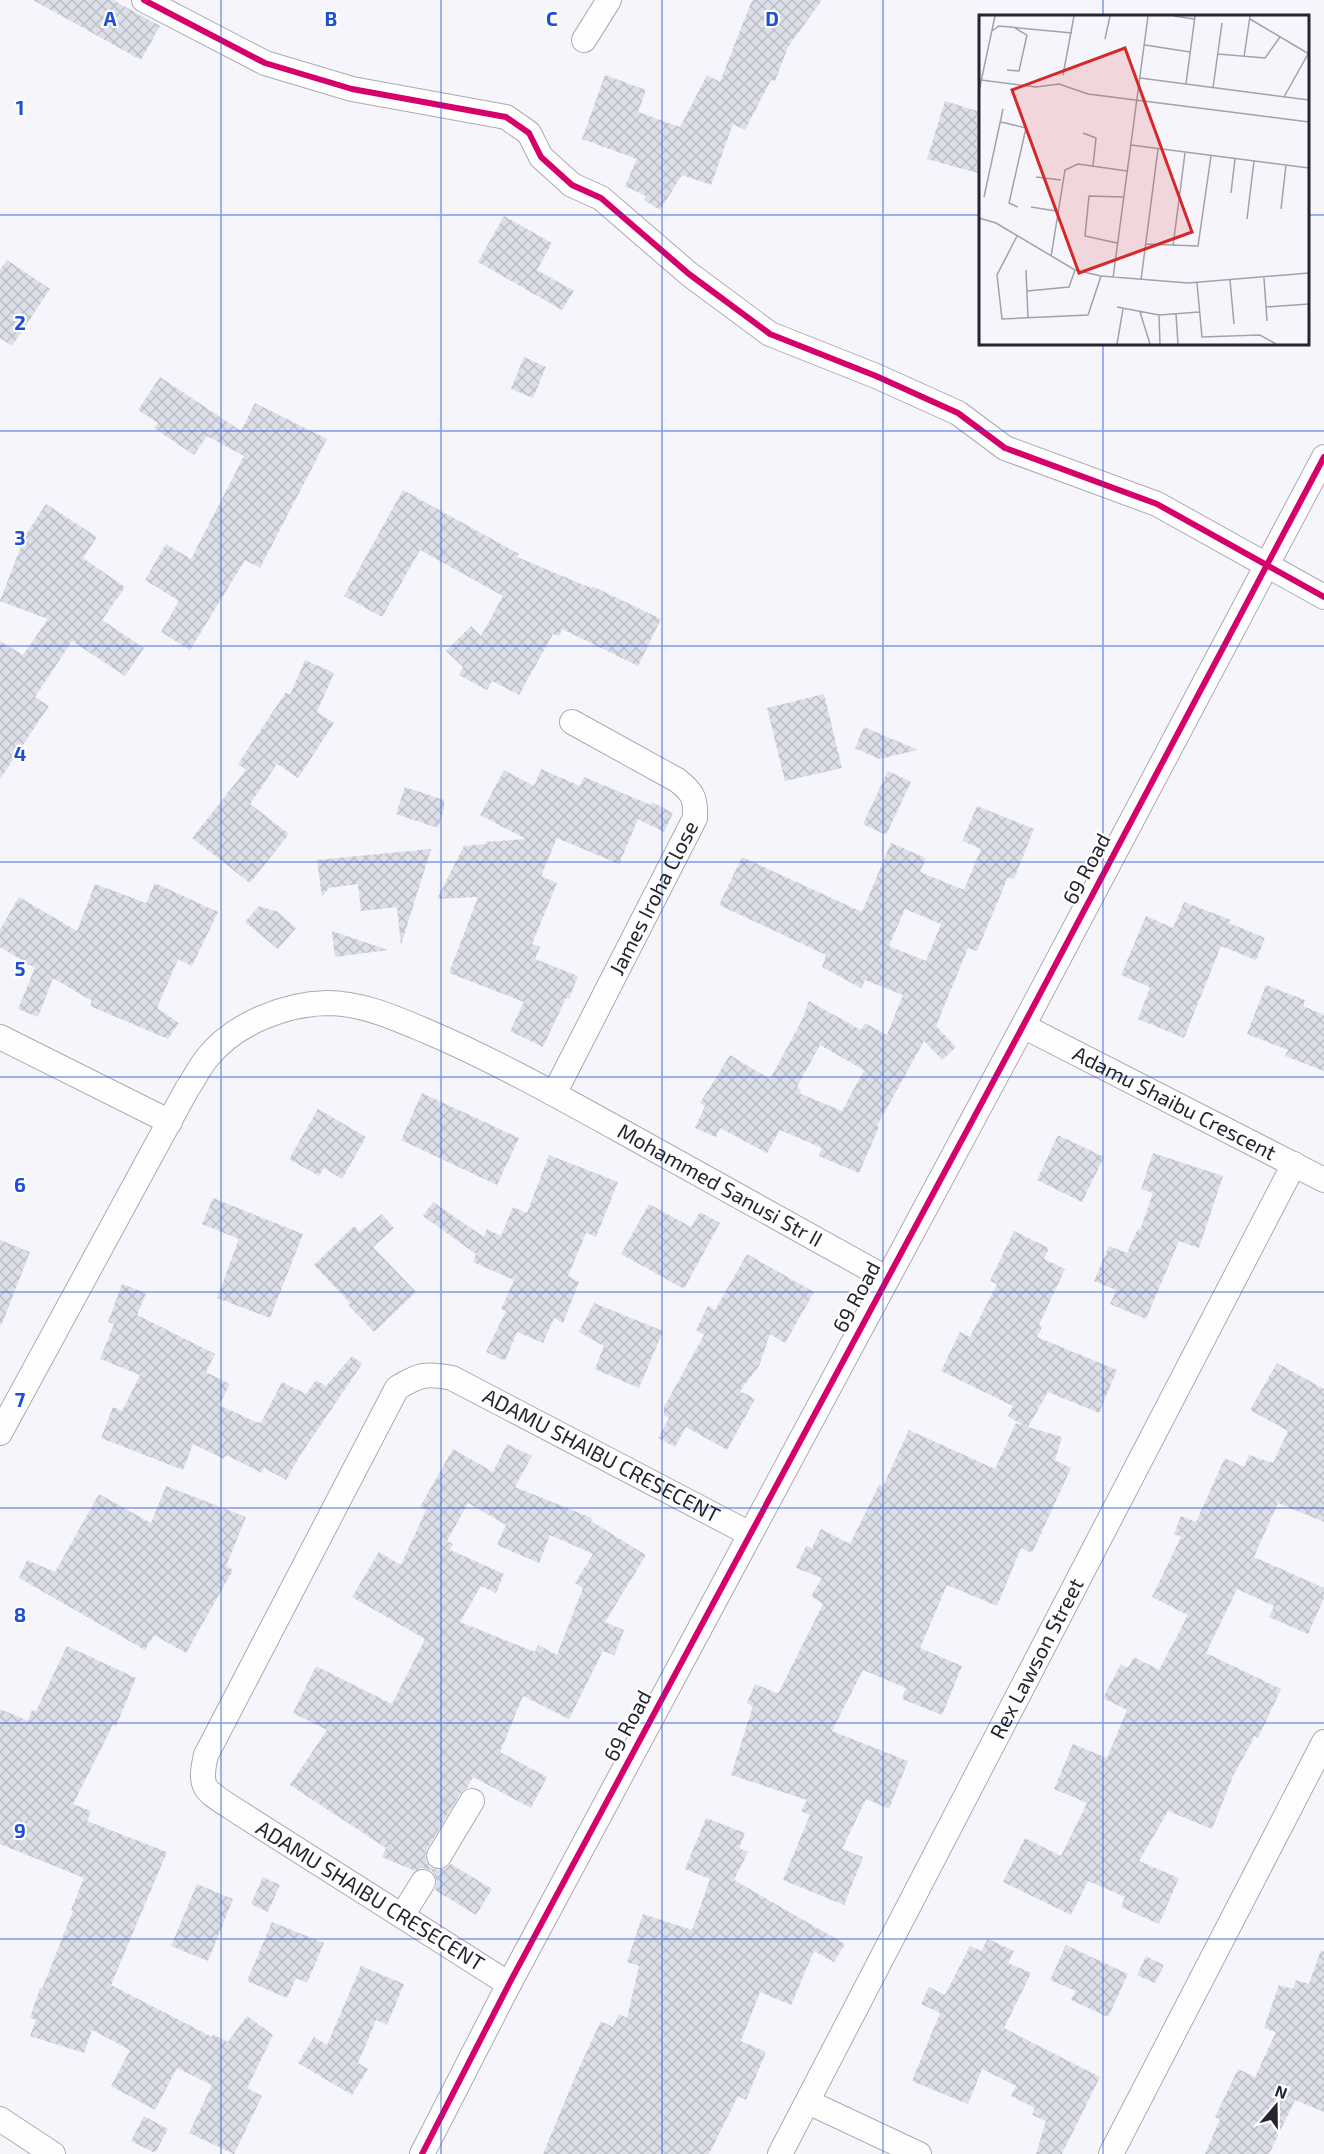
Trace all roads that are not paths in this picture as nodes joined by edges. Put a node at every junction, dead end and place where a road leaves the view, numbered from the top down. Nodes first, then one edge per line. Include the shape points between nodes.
1 (144, 0) edge
2 (609, 0) edge
3 (584, 39) dead end
4 (1324, 457) edge
5 (1266, 567) junction
6 (1324, 597) edge
7 (572, 722) dead end
8 (1023, 1026) junction
9 (0, 1037) edge
10 (554, 1094) junction
11 (170, 1122) junction
12 (1294, 1164) junction
13 (1324, 1180) edge
14 (886, 1278) junction
15 (2, 1425) edge
16 (750, 1534) junction
17 (1324, 1743) edge
18 (472, 1801) dead end
19 (439, 1856) dead end
20 (423, 1882) dead end
21 (402, 1916) junction
22 (509, 1984) junction
23 (808, 2102) junction
24 (0, 2119) edge
25 (54, 2154) edge
26 (422, 2154) edge
27 (780, 2154) edge
28 (919, 2154) edge
29 (1111, 2154) edge

1 - 5 street via 265,63 352,89 506,117 529,133 541,157 572,185 601,198 689,274 770,334 958,413 1005,448 1157,504
2 - 3 street
4 - 5 street, 69 Road
5 - 6 street
5 - 8 street, 69 Road
7 - 10 street, James Iroha Close via 684,785 695,804 695,818
8 - 12 street, Adamu Shaibu Crescent
8 - 14 street, 69 Road
9 - 11 street
10 - 11 street, Mohammed Sanusi Str II via 404,1022 356,1005 326,1003 271,1013 226,1040 207,1058
10 - 14 street, Mohammed Sanusi Str II
11 - 15 street, Mohammed Sanusi Str II
12 - 13 street, Adamu Shaibu Crescent
12 - 23 street, Rex Lawson Street
14 - 16 street, 69 Road
16 - 21 street, ADAMU SHAIBU CRESECENT via 452,1378 431,1374 397,1388 206,1755 202,1773 203,1785 213,1795
16 - 22 street, 69 Road
17 - 29 street
18 - 19 street
20 - 21 street
21 - 22 street, ADAMU SHAIBU CRESECENT
22 - 26 street, 69 Road
23 - 27 street, Rex Lawson Street
23 - 28 street
24 - 25 street

